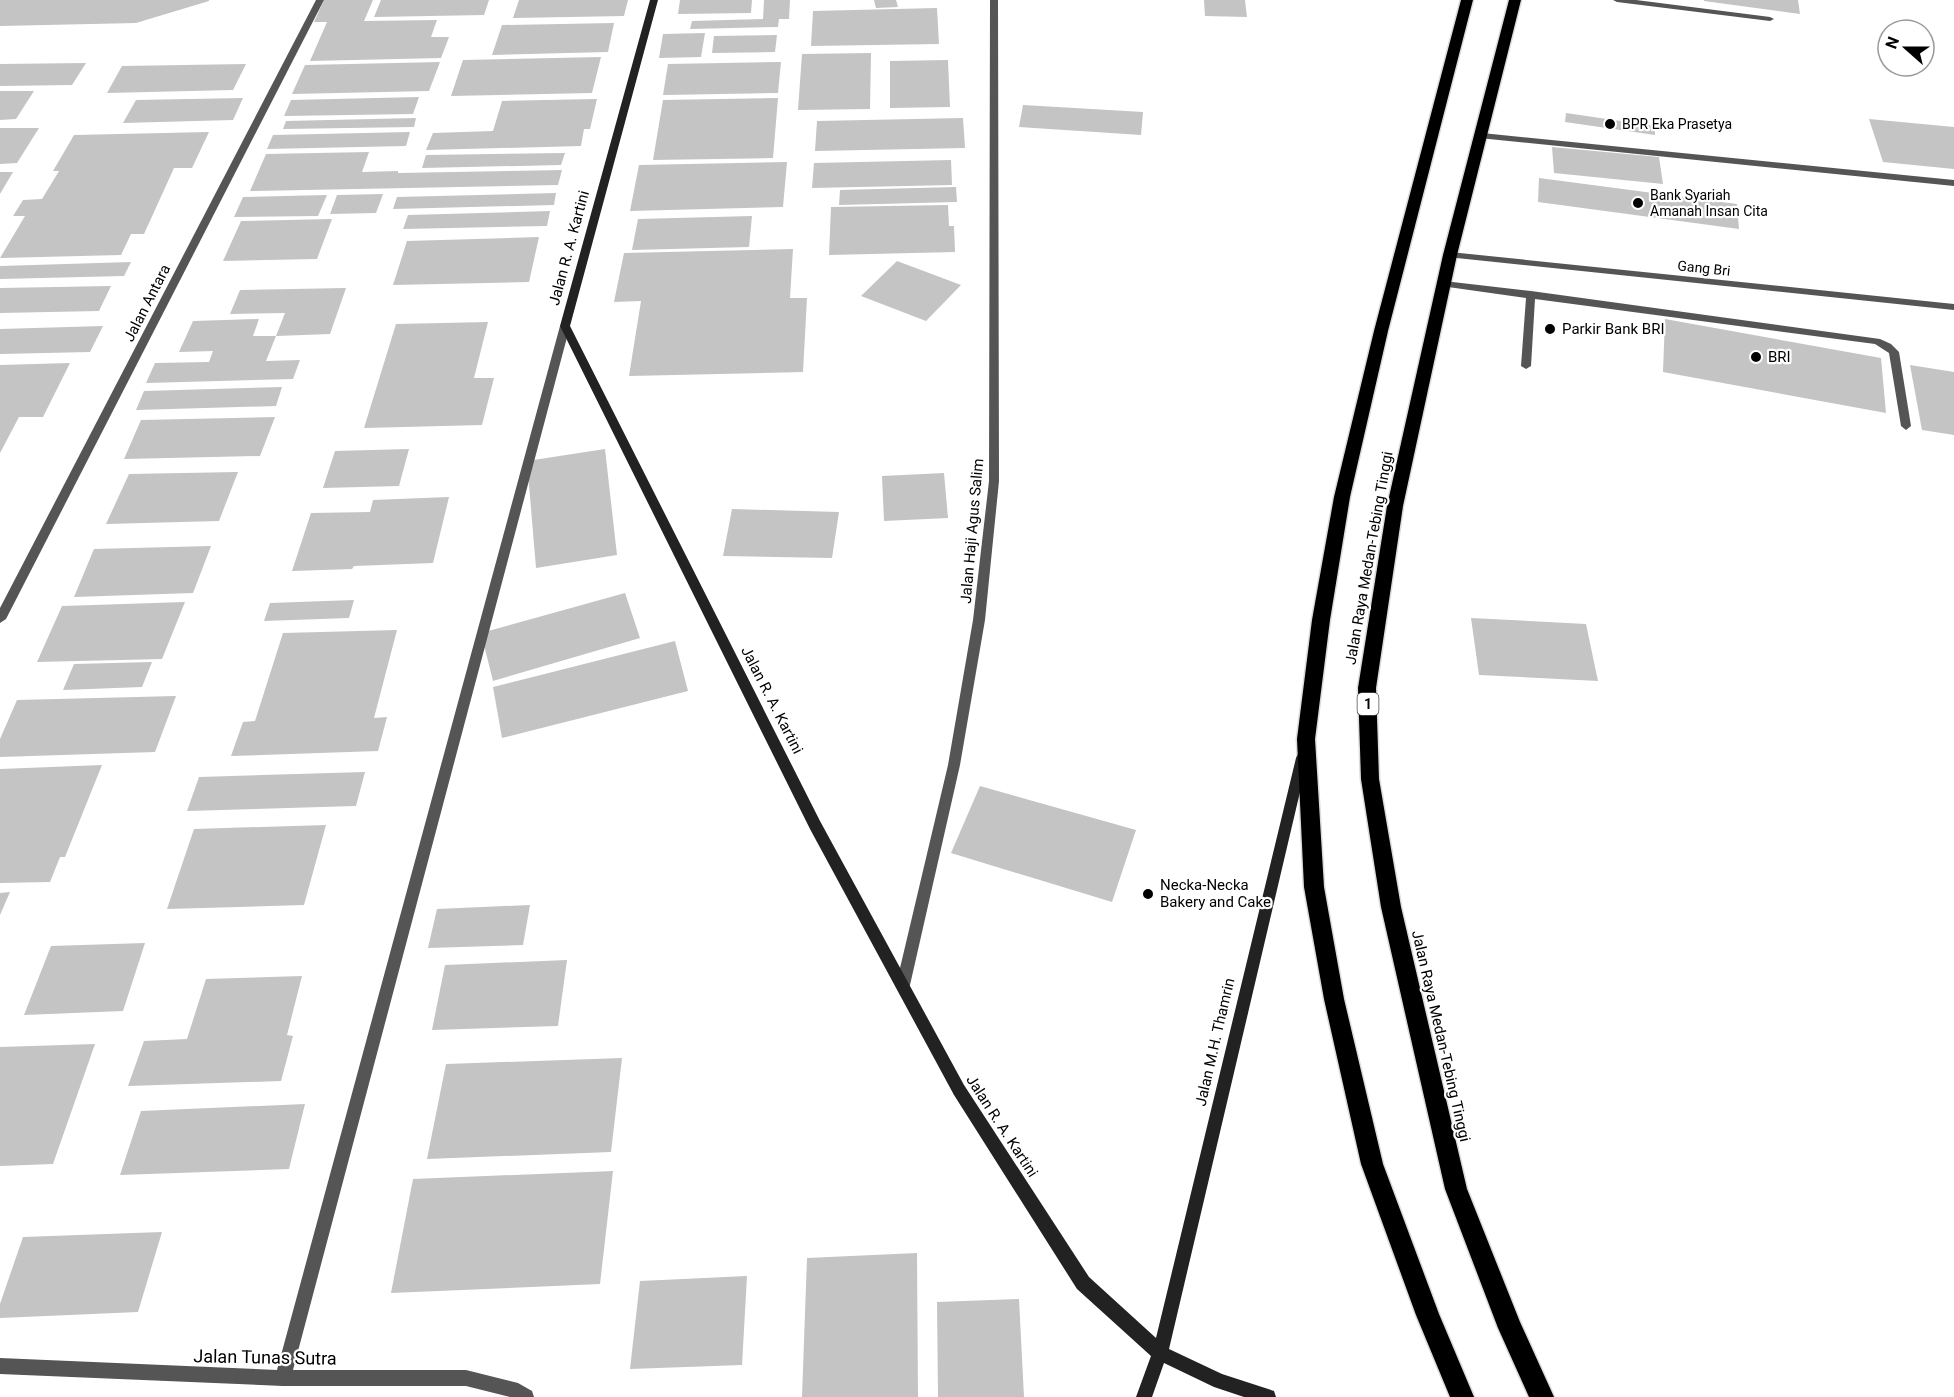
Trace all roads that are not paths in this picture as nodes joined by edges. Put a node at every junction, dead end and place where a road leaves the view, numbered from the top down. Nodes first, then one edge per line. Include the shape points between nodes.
1 (320, 0) edge
2 (654, 0) edge
3 (994, 0) edge
4 (1467, 0) edge
5 (1515, 0) edge
6 (1617, 0) edge
7 (1681, 0) edge
8 (1667, 6) junction
9 (1770, 19) dead end
10 (1482, 136) junction
11 (1954, 183) edge
12 (1450, 255) junction
13 (1444, 284) junction
14 (1531, 294) junction
15 (1954, 307) edge
16 (565, 326) junction
17 (1526, 366) dead end
18 (1906, 426) dead end
19 (0, 620) edge
20 (1306, 739) junction
21 (903, 985) junction
22 (1160, 1353) junction
23 (0, 1366) edge
24 (282, 1378) junction
25 (526, 1397) edge
26 (1143, 1397) edge
27 (1268, 1397) edge
28 (1462, 1397) edge
29 (1542, 1397) edge

1 - 19 street, Jalan Antara
2 - 16 street, Jalan R. A. Kartini
3 - 21 street, Jalan Haji Agus Salim via 994,481 979,620 954,765
4 - 20 highway via 1342,497
5 - 10 highway, Jalan Raya Medan-Tebing Tinggi / 1
6 - 8 street
7 - 8 street
8 - 9 street
10 - 11 street
10 - 12 highway, Jalan Raya Medan-Tebing Tinggi / 1
12 - 13 highway, Jalan Raya Medan-Tebing Tinggi / 1
12 - 15 street, Gang Bri
13 - 14 street
13 - 29 highway, Jalan Raya Medan-Tebing Tinggi / 1 via 1381,586 1367,688 1370,779 1391,907 1456,1189 1510,1328
14 - 17 street
14 - 18 street via 1877,341 1894,352
16 - 21 street, Jalan R. A. Kartini via 816,825
16 - 24 street
20 - 22 street, Jalan M.H. Thamrin
20 - 28 highway via 1314,886 1334,999 1372,1164
21 - 22 street, Jalan R. A. Kartini via 958,1090 1083,1283
22 - 26 street, Jalan M.H. Thamrin
22 - 27 street via 1220,1381
23 - 24 street, Jalan Tunas Sutra
24 - 25 street, Jalan Tunas Sutra via 466,1378 518,1391

